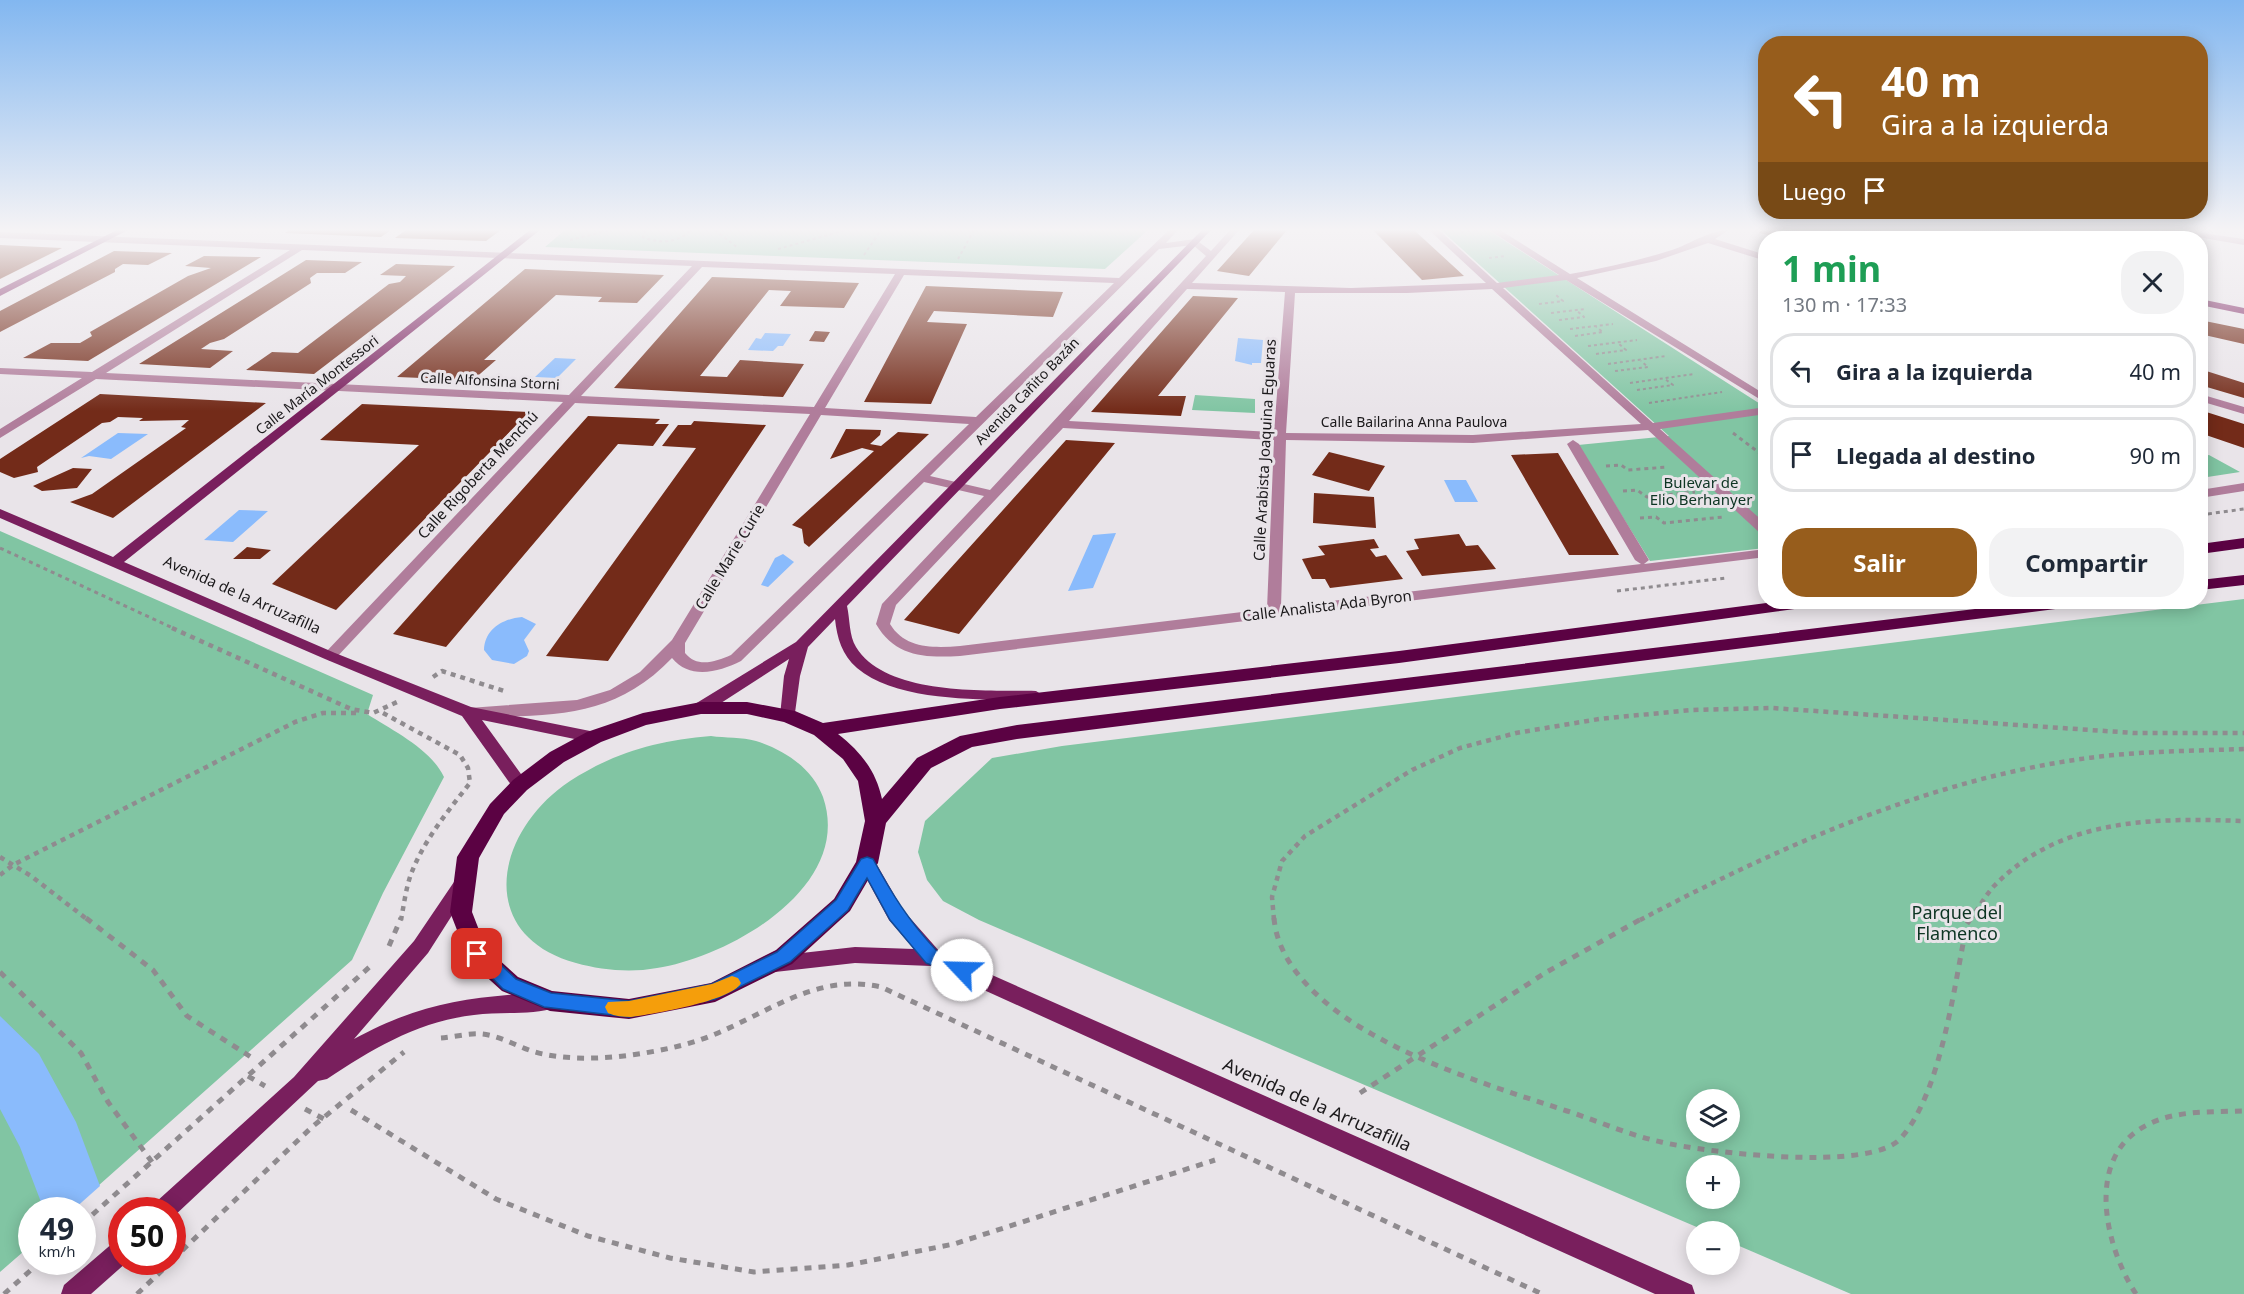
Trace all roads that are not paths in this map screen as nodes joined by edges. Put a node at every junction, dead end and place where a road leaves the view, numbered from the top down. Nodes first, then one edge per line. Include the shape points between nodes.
1 (231, 290) edge
2 (460, 290) edge
3 (674, 290) edge
4 (889, 290) edge
5 (1113, 290) edge
6 (1148, 290) edge
7 (1180, 290) edge
8 (1290, 290) edge
9 (1327, 290) edge
10 (1399, 290) edge
11 (1501, 290) edge
12 (1588, 290) edge
13 (2208, 304) edge
14 (2244, 311) edge
15 (0, 371) edge
16 (93, 376) junction
17 (339, 388) junction
18 (1758, 395) edge
19 (571, 400) junction
20 (2208, 400) edge
21 (817, 411) junction
22 (1758, 411) edge
23 (2244, 411) edge
24 (979, 422) junction
25 (1060, 424) junction
26 (1652, 428) junction
27 (0, 434) edge
28 (1280, 436) junction
29 (1573, 444) dead end
30 (920, 477) junction
31 (958, 486) junction
32 (2244, 487) edge
33 (2208, 493) edge
34 (995, 495) junction
35 (0, 513) edge
36 (1758, 524) edge
37 (2244, 543) edge
38 (2208, 548) edge
39 (1758, 554) edge
40 (1642, 560) dead end
41 (115, 562) junction
42 (2244, 580) edge
43 (2208, 584) edge
44 (840, 606) junction
45 (1758, 609) edge
46 (2014, 609) edge
47 (1274, 612) junction
48 (678, 643) junction
49 (801, 645) junction
50 (330, 656) junction
51 (1060, 696) junction
52 (701, 708) junction
53 (468, 712) junction
54 (788, 716) junction
55 (821, 730) junction
56 (594, 737) junction
57 (520, 784) junction
58 (876, 820) junction
59 (867, 863) junction
60 (465, 881) junction
61 (933, 958) junction
62 (768, 965) junction
63 (550, 1001) junction
64 (302, 1084) junction
65 (178, 1197) edge
66 (108, 1263) edge
67 (73, 1294) edge
68 (1683, 1294) edge

1 - 16 street
2 - 17 main road, Calle María Montessori
3 - 19 street, Calle Rigoberta Menchú
4 - 21 street, Calle Marie Curie
5 - 24 street, Avenida Cañito Bazán
6 - 31 main road, Avenida Cañito Bazán
7 - 25 street
8 - 28 street, Calle Arabista Joaquina Eguaras
9 - 10 street
11 - 26 street
12 - 18 street
13 - 14 main road
15 - 16 street, Calle Alfonsina Storni
16 - 17 street, Calle Alfonsina Storni
16 - 27 street
17 - 19 street, Calle Alfonsina Storni
17 - 41 main road, Calle María Montessori
19 - 21 street, Calle Alfonsina Storni
19 - 50 street, Calle Rigoberta Menchú
20 - 23 street
21 - 24 street, Calle Alfonsina Storni
21 - 48 street, Calle Marie Curie
22 - 26 street, Calle Bailarina Anna Paulova
24 - 30 street, Avenida Cañito Bazán
25 - 28 street, Calle Bailarina Anna Paulova
25 - 34 street
26 - 28 street, Calle Bailarina Anna Paulova via 1472,439
26 - 36 street
28 - 47 street, Calle Arabista Joaquina Eguaras
29 - 40 street
30 - 31 street
30 - 48 street, Avenida Cañito Bazán via 736,658 710,668 695,667 682,662 677,654
31 - 34 street
31 - 44 main road, Avenida Cañito Bazán
32 - 33 street
34 - 47 street, Calle Analista Ada Byron via 890,604 883,624 892,639 914,650 936,653
35 - 41 main road, Avenida de la Arruzafilla
37 - 38 highway
39 - 47 street, Calle Analista Ada Byron
41 - 50 main road, Avenida de la Arruzafilla
42 - 43 highway
44 - 49 main road, Avenida Cañito Bazán
44 - 51 main road via 849,648 868,668 906,686 951,693
45 - 51 highway via 1399,657
46 - 58 highway via 967,741 924,763
48 - 53 street, Calle Marie Curie via 634,684 593,702 555,710
49 - 52 main road, Avenida Cañito Bazán
49 - 54 main road, Avenida Cañito Bazán via 792,676
50 - 53 main road, Avenida de la Arruzafilla
51 - 55 highway
52 - 54 highway via 747,708
52 - 56 highway via 643,718
53 - 56 main road, Avenida de la Arruzafilla
53 - 57 main road
54 - 55 highway
55 - 58 highway via 850,754 868,780
56 - 57 highway
57 - 60 highway via 497,808 468,857
58 - 59 highway
59 - 61 main road, Avenida de la Arruzafilla via 896,915
59 - 62 highway via 842,905 784,957
60 - 63 highway via 461,912 477,954 510,984
60 - 64 main road via 421,947
61 - 62 main road, Avenida de la Arruzafilla via 855,955
61 - 68 main road, Avenida de la Arruzafilla
62 - 63 highway via 715,992 629,1009
63 - 64 main road via 466,1007 415,1021 357,1046
64 - 65 main road
66 - 67 main road

